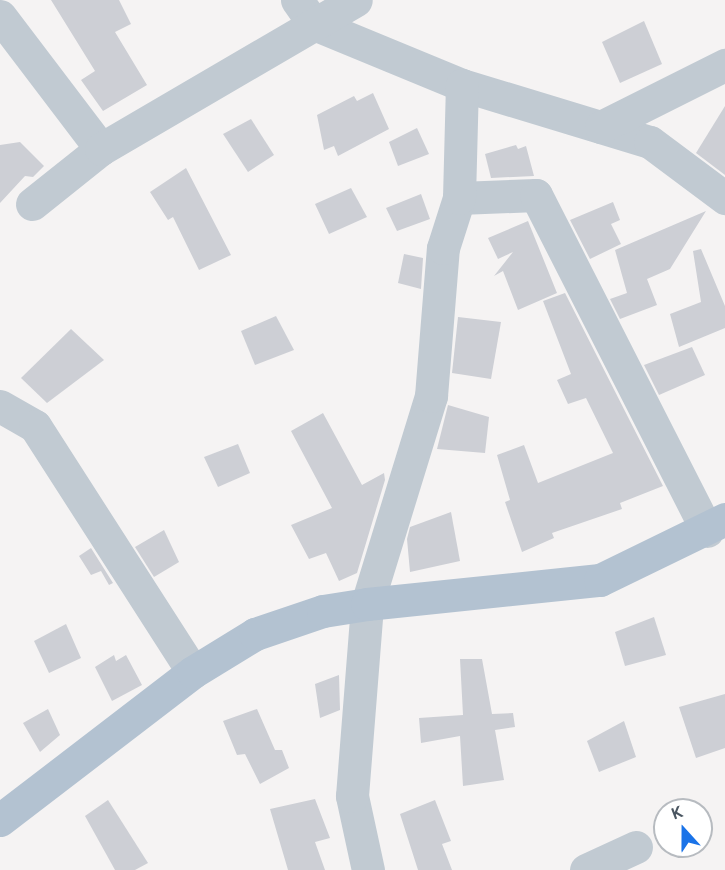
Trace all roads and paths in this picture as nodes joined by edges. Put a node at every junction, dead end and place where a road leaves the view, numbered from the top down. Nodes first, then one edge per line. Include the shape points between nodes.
1 (356, 0) edge
2 (305, 12) edge
3 (0, 16) edge
4 (725, 65) edge
5 (462, 85) junction
6 (601, 127) junction
7 (101, 149) junction
8 (459, 198) junction
9 (725, 198) edge
10 (32, 204) dead end
11 (0, 406) edge
12 (716, 525) edge
13 (367, 604) junction
14 (193, 672) junction
15 (0, 820) edge
16 (636, 848) dead end
17 (368, 870) edge
18 (586, 870) edge

1 - 2 street
2 - 5 street
2 - 7 street
3 - 7 street
4 - 6 street
5 - 6 street
5 - 8 street
6 - 9 street via 650,142
7 - 10 street
8 - 12 street via 536,195
8 - 13 street via 442,248 431,396
11 - 14 street via 35,426
12 - 13 main road via 600,580
13 - 14 main road via 323,611 255,634
13 - 17 street via 352,796
14 - 15 main road
16 - 18 street

